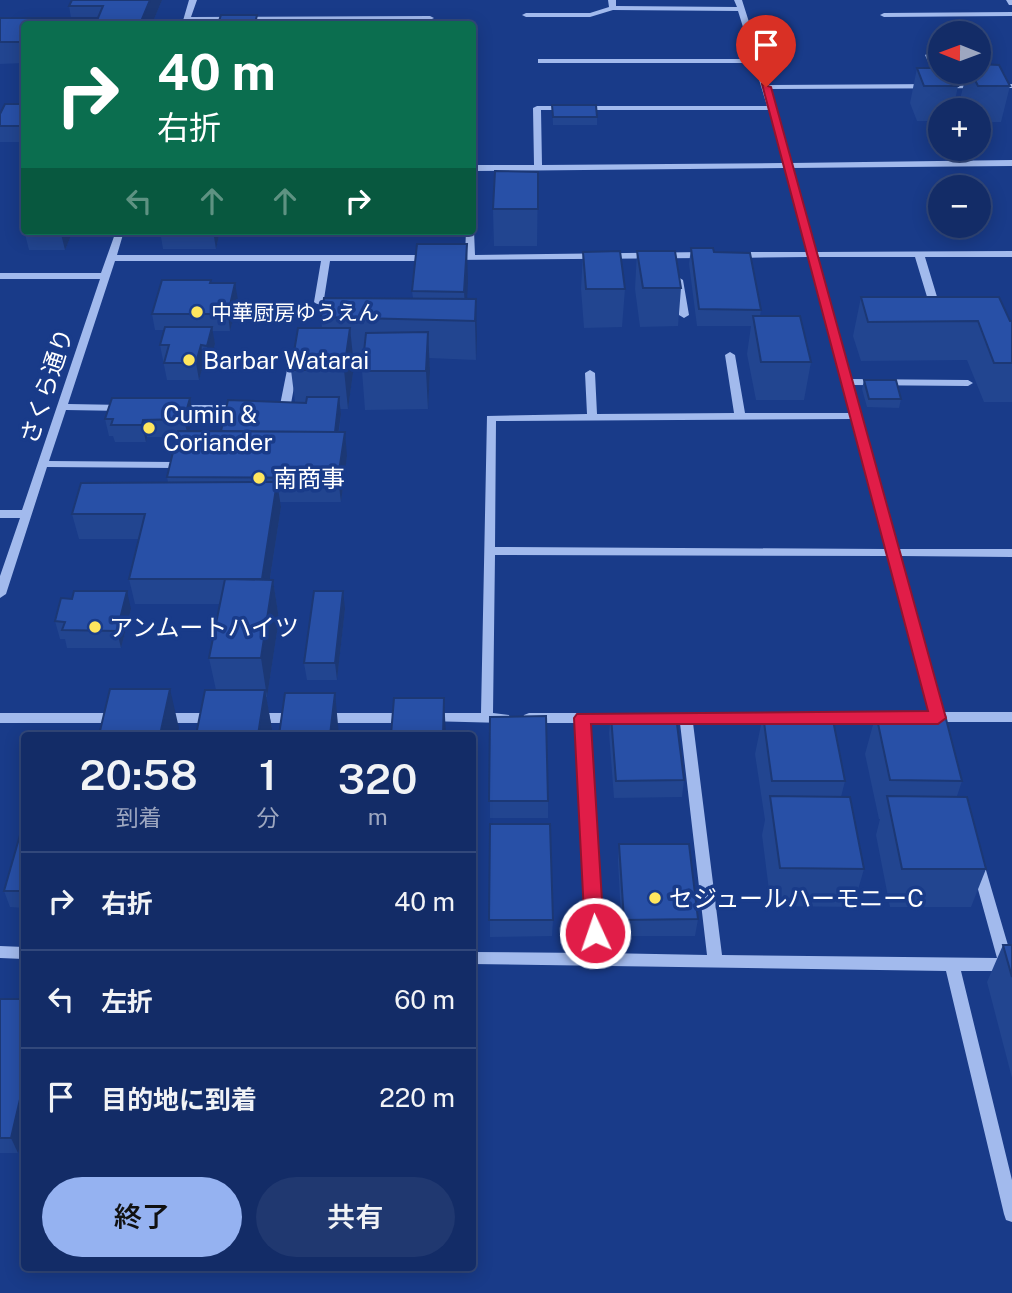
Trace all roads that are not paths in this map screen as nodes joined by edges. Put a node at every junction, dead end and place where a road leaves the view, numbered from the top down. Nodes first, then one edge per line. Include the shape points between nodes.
1 (193, 0) edge
2 (612, 4) edge
3 (740, 4) edge
4 (1012, 14) edge
5 (526, 15) dead end
6 (884, 15) dead end
7 (430, 18) dead end
8 (186, 21) edge
9 (247, 21) edge
10 (541, 61) dead end
11 (756, 61) junction
12 (942, 86) joint
13 (1012, 86) edge
14 (766, 87) junction
15 (772, 108) junction
16 (1012, 163) edge
17 (787, 164) junction
18 (476, 167) edge
19 (538, 167) junction
20 (119, 235) edge
21 (470, 235) edge
22 (811, 254) junction
23 (919, 254) junction
24 (1012, 254) edge
25 (673, 256) junction
26 (111, 258) junction
27 (326, 258) junction
28 (470, 258) junction
29 (0, 276) edge
30 (104, 276) junction
31 (354, 302) edge
32 (936, 310) edge
33 (684, 315) dead end
34 (730, 355) dead end
35 (305, 360) edge
36 (590, 373) dead end
37 (847, 382) junction
38 (968, 383) dead end
39 (62, 407) junction
40 (140, 408) edge
41 (166, 408) edge
42 (246, 408) edge
43 (259, 408) edge
44 (740, 416) junction
45 (856, 416) junction
46 (592, 417) junction
47 (43, 464) junction
48 (174, 465) edge
49 (0, 514) edge
50 (26, 514) junction
51 (489, 551) junction
52 (893, 552) junction
53 (1012, 553) edge
54 (0, 594) edge
55 (1012, 717) edge
56 (0, 718) edge
57 (487, 718) junction
58 (583, 718) junction
59 (686, 718) junction
60 (938, 718) junction
61 (945, 743) edge
62 (974, 848) edge
63 (0, 952) edge
64 (21, 953) edge
65 (476, 958) edge
66 (596, 960) junction
67 (715, 961) junction
68 (952, 964) junction
69 (1009, 965) edge
70 (1012, 1214) edge

1 - 8 street
2 - 3 street
2 - 5 street via 590,15
3 - 11 street
4 - 6 street
7 - 9 street
10 - 11 street
11 - 14 street
12 - 13 street
12 - 14 street
14 - 15 street
15 - 17 street
15 - 19 street via 537,108
16 - 17 street
17 - 19 street
17 - 22 street
18 - 19 street
20 - 26 street, さくら通り
21 - 28 street
22 - 23 street
22 - 25 street
22 - 37 street
23 - 24 street
23 - 32 street
25 - 28 street via 585,261
25 - 33 street
26 - 27 street
26 - 30 street, さくら通り
27 - 28 street
27 - 31 street via 319,302
29 - 30 street
30 - 39 street, さくら通り
34 - 44 street
35 - 43 street via 294,360 285,408
36 - 46 street
37 - 38 street
37 - 45 street
39 - 40 street
39 - 47 street, さくら通り
41 - 42 street
44 - 45 street
44 - 46 street
45 - 52 street
46 - 51 street via 491,418
47 - 48 street
47 - 50 street, さくら通り
49 - 50 street
50 - 54 street, さくら通り
51 - 52 street
51 - 57 street
52 - 53 street
52 - 60 street
55 - 60 street
56 - 57 street
57 - 58 street
58 - 59 street
58 - 66 street
59 - 60 street
59 - 67 street
60 - 61 street
62 - 69 street
63 - 64 street
65 - 66 street
66 - 67 street
67 - 68 street
68 - 69 street
68 - 70 street

